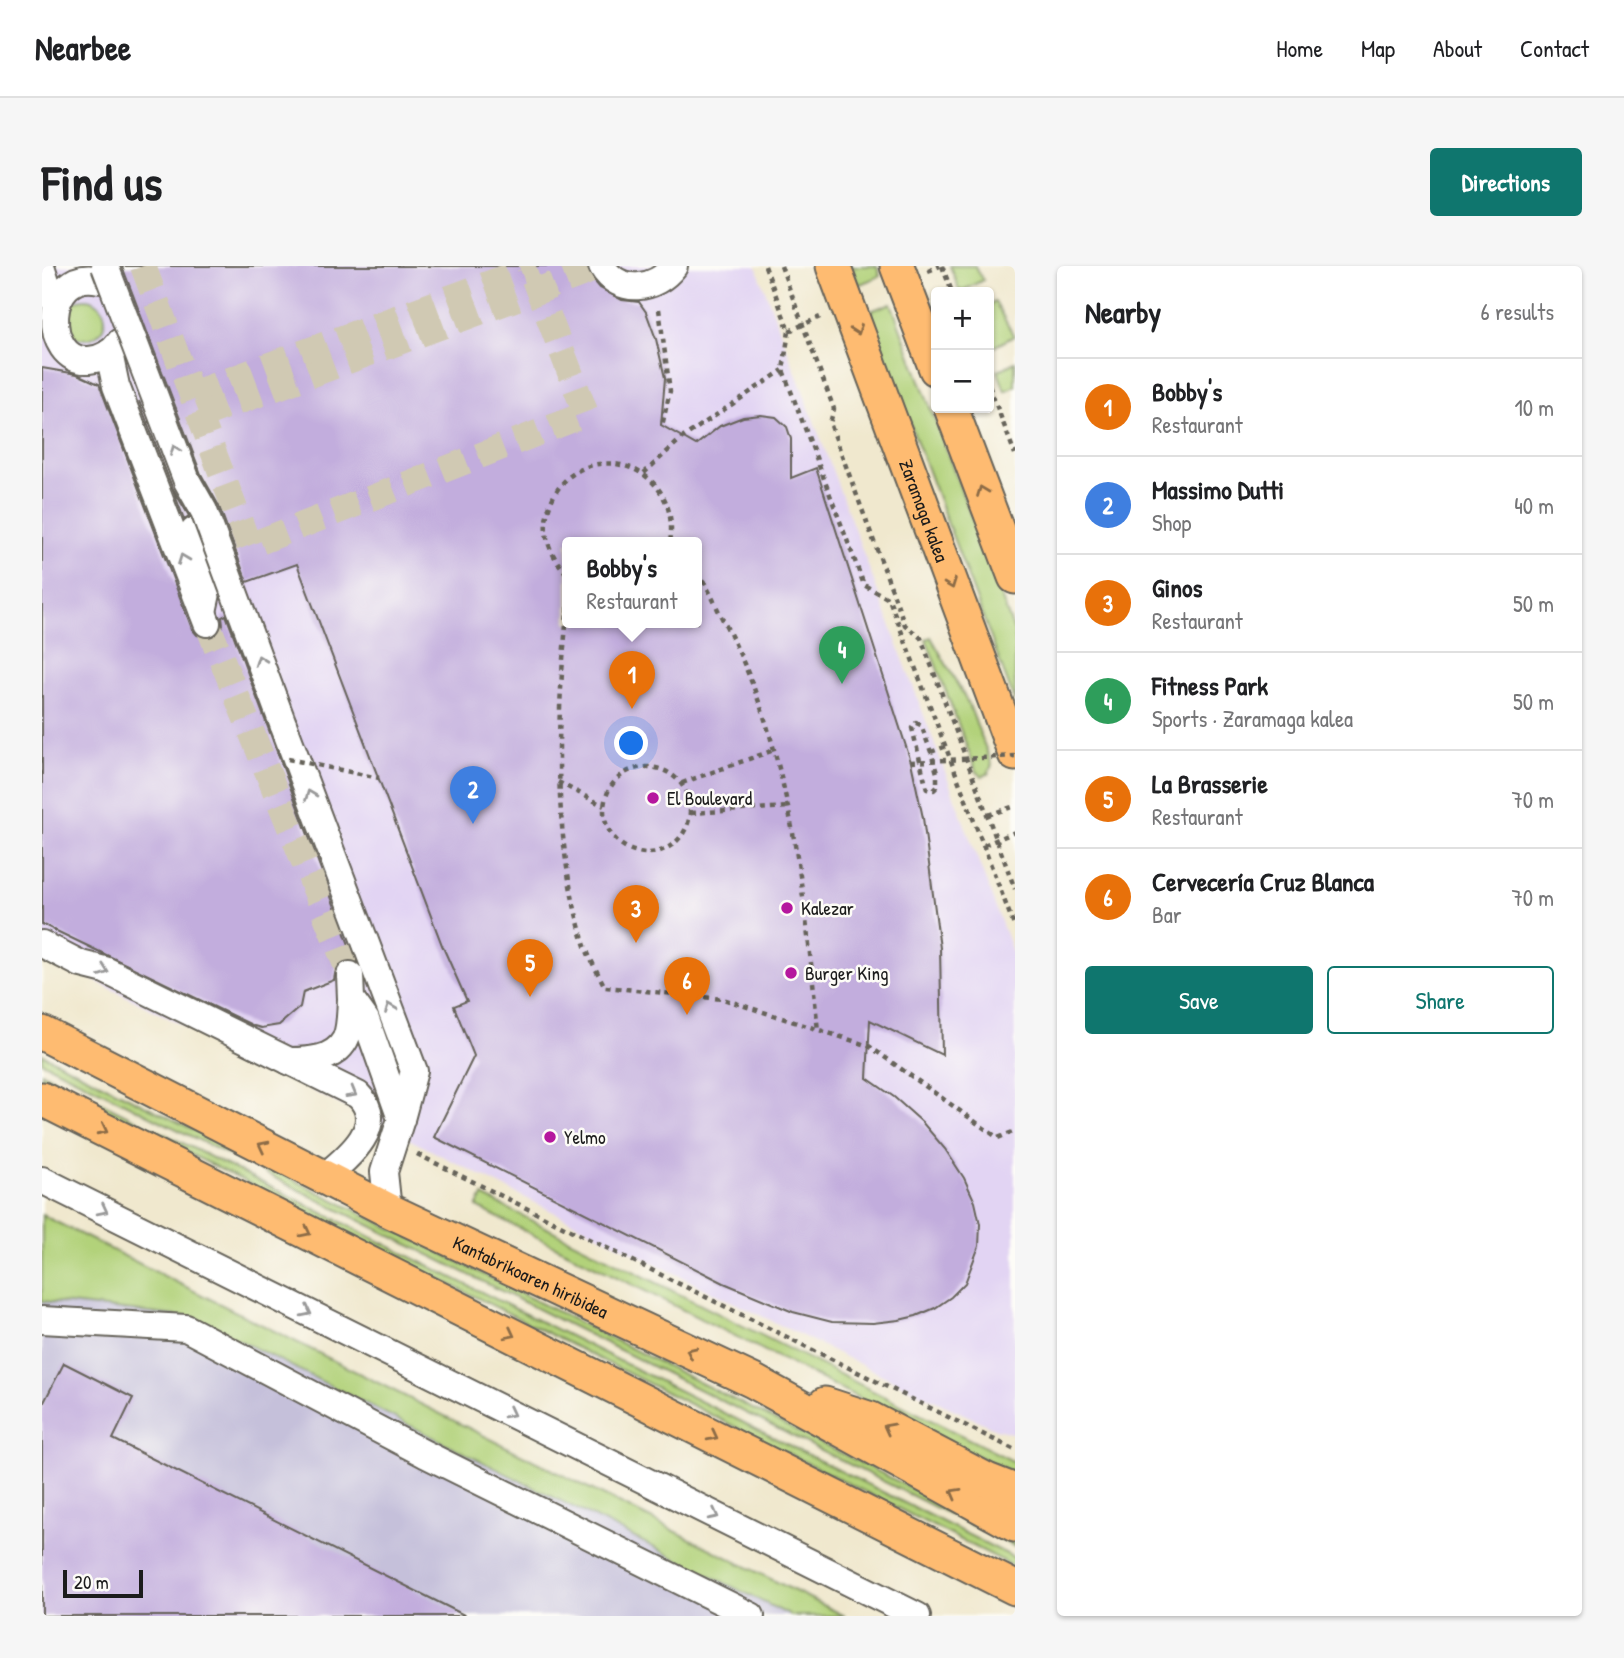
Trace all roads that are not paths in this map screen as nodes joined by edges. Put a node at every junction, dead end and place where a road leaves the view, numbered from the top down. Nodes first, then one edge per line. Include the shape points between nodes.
1 (674, 266) edge
2 (832, 266) edge
3 (897, 266) edge
4 (42, 269) edge
5 (601, 269) edge
6 (92, 273) edge
7 (51, 297) junction
8 (45, 334) edge
9 (931, 356) edge
10 (953, 413) edge
11 (194, 531) dead end
12 (1015, 578) edge
13 (1015, 755) edge
14 (42, 944) edge
15 (42, 1033) edge
16 (289, 1061) junction
17 (42, 1099) edge
18 (397, 1131) junction
19 (324, 1177) junction
20 (42, 1180) edge
21 (388, 1210) junction
22 (42, 1320) edge
23 (752, 1381) junction
24 (1015, 1491) edge
25 (1015, 1525) edge
26 (1015, 1588) edge
27 (751, 1616) edge
28 (917, 1616) edge

1 - 5 lane via 655,284 642,287 616,281
2 -> 13 main road, Zaramaga kalea
3 - 9 main road
4 - 7 lane
6 - 7 lane via 60,287
18 -> 6 lane, bridge via 414,1071 204,511
7 - 8 lane
11 -> 8 lane via 210,579 205,617 116,386 116,346 98,358 73,358
12 -> 10 main road
14 -> 16 lane
19 -> 15 main road, Kantabrikoaren hiribidea
16 - 18 lane via 311,1061 332,1054 346,1039 351,987 366,1020
16 -> 19 lane via 358,1095 369,1110 370,1119 355,1153
17 -> 26 main road
18 - 21 lane via 384,1172
19 - 21 main road, Kantabrikoaren hiribidea
20 -> 28 lane
23 -> 21 main road, Kantabrikoaren hiribidea
22 - 27 lane via 186,1328 425,1454
24 -> 23 main road via 871,1419
25 -> 23 main road, Kantabrikoaren hiribidea

